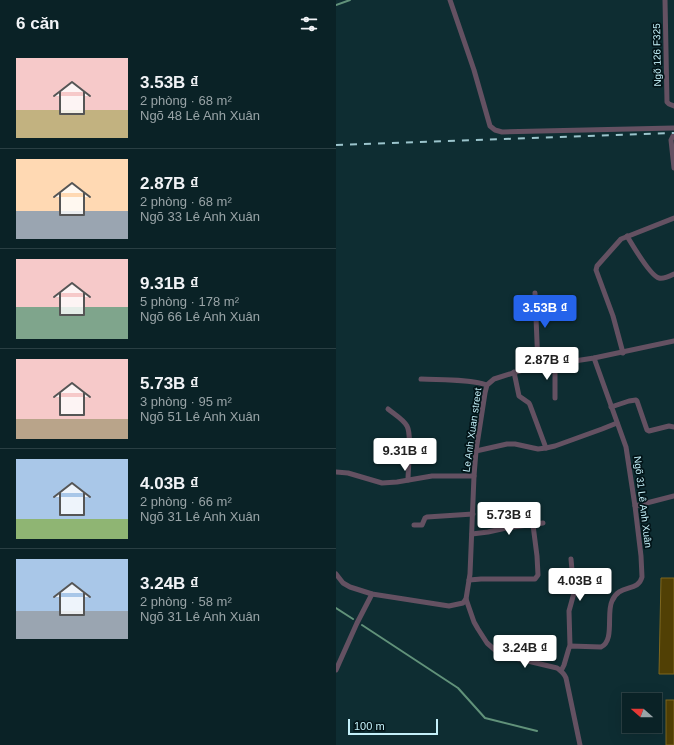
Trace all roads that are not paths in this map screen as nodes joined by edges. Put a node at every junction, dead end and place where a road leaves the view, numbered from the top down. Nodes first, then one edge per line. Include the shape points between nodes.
1 (450, 0) edge
2 (665, 0) edge
3 (674, 106) edge
4 (674, 128) edge
5 (674, 136) edge
6 (674, 168) edge
7 (674, 218) edge
8 (627, 236) junction
9 (674, 274) edge
10 (535, 293) dead end
11 (674, 341) edge
12 (623, 352) junction
13 (594, 358) junction
14 (555, 363) junction
15 (538, 366) junction
16 (514, 372) junction
17 (422, 379) dead end
18 (487, 385) junction
19 (555, 398) dead end
20 (611, 407) junction
21 (388, 409) dead end
22 (617, 423) junction
23 (674, 427) edge
24 (546, 448) junction
25 (476, 451) junction
26 (336, 472) edge
27 (474, 476) junction
28 (408, 480) junction
29 (674, 496) edge
30 (635, 506) junction
31 (473, 514) junction
32 (543, 523) dead end
33 (532, 525) junction
34 (414, 526) dead end
35 (472, 534) junction
36 (571, 559) dead end
37 (336, 574) edge
38 (469, 580) junction
39 (372, 594) junction
40 (466, 599) junction
41 (570, 646) junction
42 (336, 670) edge
43 (561, 671) junction
44 (580, 745) edge

1 - 4 street via 490,126 495,130 502,132
2 - 3 street, Ngõ 126 F325 via 667,102
5 - 6 street via 671,140
7 - 8 street
8 - 9 street via 638,256 656,277
8 - 12 street via 621,239 596,270
10 - 15 street
11 - 12 street, Le Anh Xuan street
12 - 13 street, Le Anh Xuan street
13 - 14 street, Le Anh Xuan street
13 - 20 street, Ngõ 31 Lê Anh Xuân
14 - 15 street, Le Anh Xuan street
14 - 19 street
15 - 16 street, Le Anh Xuan street
16 - 18 street, Le Anh Xuan street via 494,379
16 - 24 street via 519,396 530,405
17 - 18 street via 468,381
18 - 25 street, Le Anh Xuan street
20 - 22 street, Ngõ 31 Lê Anh Xuân
20 - 23 street via 636,400 649,431
21 - 28 street via 401,419 408,429
22 - 24 street
22 - 30 street, Ngõ 31 Lê Anh Xuân via 626,447
24 - 25 street via 507,444
25 - 27 street, Le Anh Xuan street
26 - 28 street via 382,483
27 - 28 street via 432,476
27 - 31 street, Le Anh Xuan street
29 - 30 street
30 - 41 street, Ngõ 31 Lê Anh Xuân via 641,580 638,585 620,590 613,597 609,609 606,645
31 - 34 street via 427,517 422,525
31 - 35 street, Le Anh Xuan street
32 - 33 street
33 - 35 street
33 - 38 street via 537,556 537,577
35 - 38 street, Le Anh Xuan street
36 - 41 street via 574,593 569,612
37 - 39 street via 350,587
38 - 40 street, Le Anh Xuan street
39 - 40 street via 449,606
39 - 42 street
40 - 43 street via 474,622 487,643 495,650
41 - 43 street
43 - 44 street via 566,678

